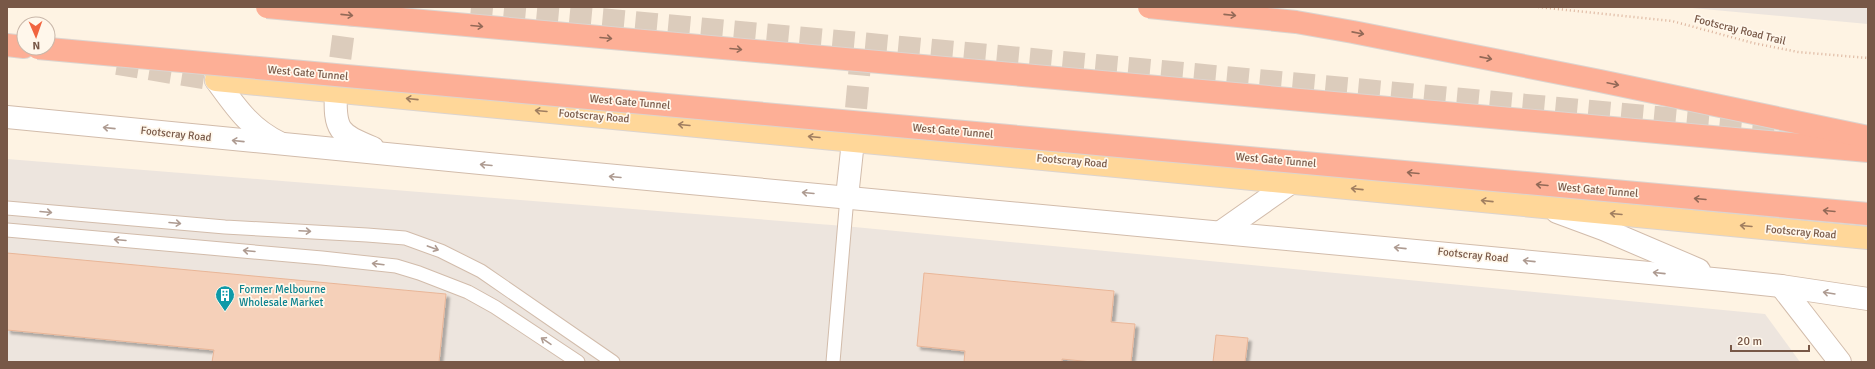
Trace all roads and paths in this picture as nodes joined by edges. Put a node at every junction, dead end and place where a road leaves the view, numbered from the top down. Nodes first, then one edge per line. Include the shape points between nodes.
1 (267, 7) edge
2 (1149, 7) edge
3 (1538, 7) edge
4 (56, 50) edge
5 (1868, 58) edge
6 (216, 80) joint
7 (336, 91) junction
8 (7, 111) edge
9 (7, 117) edge
10 (61, 123) junction
11 (1868, 138) edge
12 (853, 140) junction
13 (291, 146) junction
14 (1868, 151) edge
15 (397, 156) junction
16 (1292, 182) junction
17 (847, 197) junction
18 (1543, 207) junction
19 (7, 208) edge
20 (1868, 214) edge
21 (7, 230) edge
22 (1222, 231) junction
23 (1868, 238) edge
24 (1724, 280) junction
25 (1781, 286) junction
26 (1868, 299) edge
27 (578, 362) edge
28 (613, 362) edge
29 (833, 362) edge
30 (1840, 362) edge

1 -> 14 highway, bridge
2 -> 11 highway, bridge via 1296,22 1353,32
3 - 5 path, Footscray Road Trail via 1672,21 1753,43 1798,52
20 -> 4 highway, West Gate Tunnel, bridge
6 - 7 main road, Footscray Road
6 - 13 street, Footscray Road via 243,116 261,133 279,143
12 -> 7 main road, Footscray Road
7 - 15 street, Footscray Road via 337,125 343,133 351,139
8 - 10 street, Footscray Road
9 - 10 street, Footscray Road
13 -> 10 street, Footscray Road
12 - 16 main road, Footscray Road
12 - 17 street
13 - 15 street, Footscray Road
17 -> 15 street, Footscray Road
18 -> 16 main road, Footscray Road
16 - 22 street
17 - 22 street, Footscray Road
17 - 29 lane
23 -> 18 main road, Footscray Road
18 - 24 street, Footscray Road via 1603,229 1676,262
19 -> 28 lane via 225,227 405,238 441,251 481,271
27 -> 21 lane via 468,292 396,266
24 -> 22 street, Footscray Road
24 - 25 street, Footscray Road
26 -> 25 street, Footscray Road
25 - 30 street

